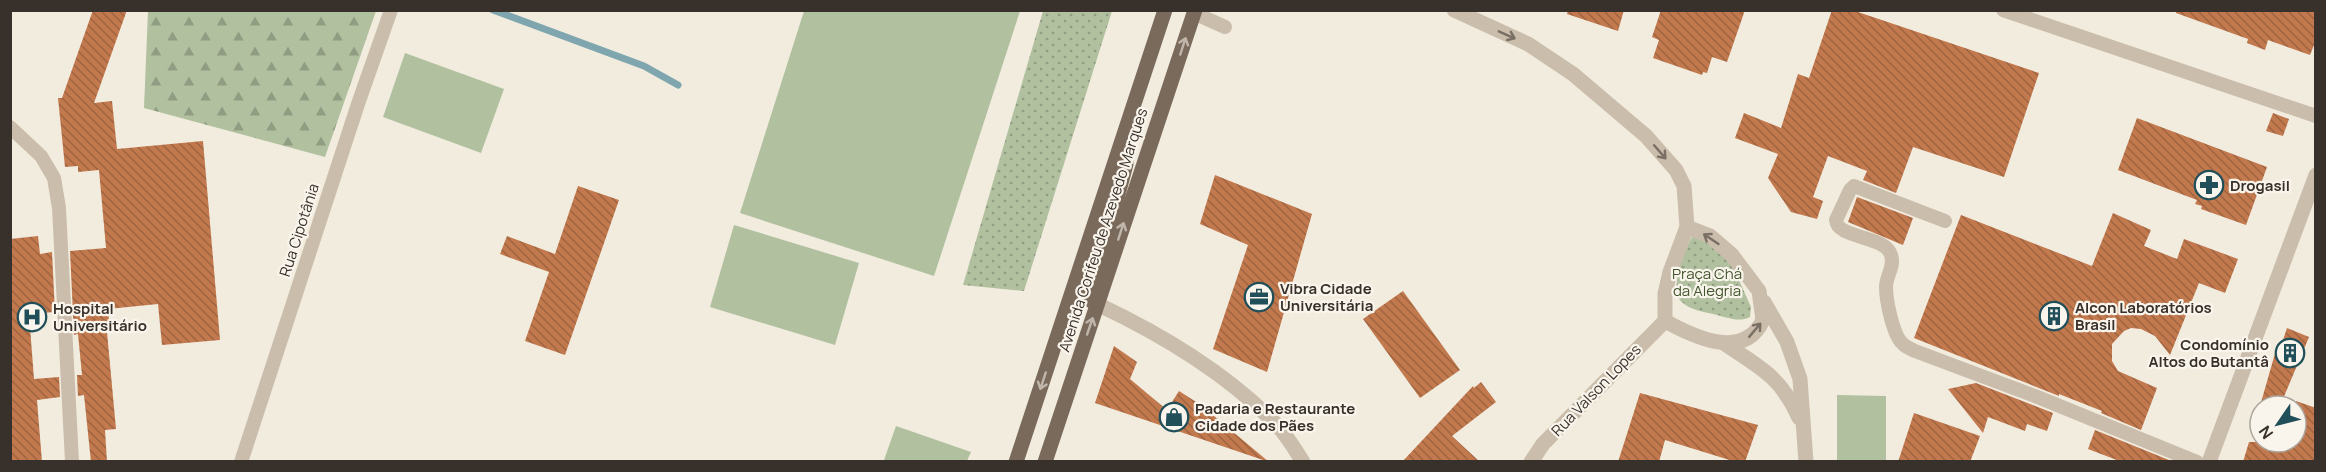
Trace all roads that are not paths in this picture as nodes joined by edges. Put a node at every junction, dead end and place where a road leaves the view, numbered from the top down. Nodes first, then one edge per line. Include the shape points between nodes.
1 (391, 10) edge
2 (1166, 10) edge
3 (1454, 10) edge
4 (2003, 10) edge
5 (1194, 12) edge
6 (2026, 14) edge
7 (1225, 27) dead end
8 (2316, 116) edge
9 (10, 127) edge
10 (1121, 146) junction
11 (2316, 175) edge
12 (1945, 221) dead end
13 (1687, 227) junction
14 (1759, 291) junction
15 (1097, 304) junction
16 (1665, 321) junction
17 (1725, 344) junction
18 (1804, 429) junction
19 (72, 462) edge
20 (241, 462) edge
21 (1016, 462) edge
22 (1045, 462) edge
23 (1303, 462) edge
24 (1531, 462) edge
25 (1806, 462) edge
26 (2198, 462) edge
27 (2209, 462) edge

1 - 20 lane, Rua Cipotânia
2 - 10 main road, Avenida Corifeu de Azevedo Marques
3 -> 13 street via 1528,44 1573,74 1646,136 1676,170 1684,186
4 - 6 lane
5 - 7 lane
15 -> 5 main road, Avenida Corifeu de Azevedo Marques
6 - 8 lane
9 - 19 lane via 40,156 54,178 59,208
10 - 15 main road via 1126,164 1088,293
10 -> 21 main road, Avenida Corifeu de Azevedo Marques
11 - 27 street
12 - 26 lane via 1854,186 1836,220 1840,229 1886,247 1891,253 1886,286 1894,330 1901,343
14 -> 13 street via 1725,249 1710,236
13 - 16 street via 1670,272
17 -> 14 street via 1743,341 1759,328 1763,320
14 - 18 street via 1787,342 1800,379
22 -> 15 main road, Avenida Corifeu de Azevedo Marques
15 - 23 street via 1180,349 1233,385 1275,422
16 - 17 street via 1685,332
16 - 24 street, Rua Valson Lopes via 1543,444
17 - 18 street via 1777,381 1791,399
18 - 25 street

